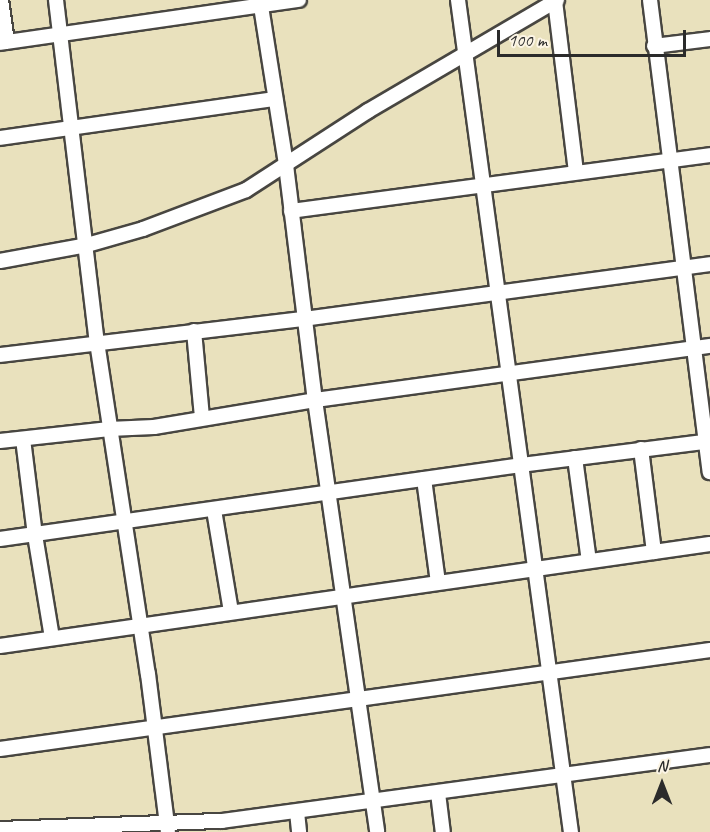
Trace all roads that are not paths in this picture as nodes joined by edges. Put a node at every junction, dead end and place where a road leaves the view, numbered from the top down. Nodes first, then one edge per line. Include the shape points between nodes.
1 (0, 0) edge
2 (56, 0) edge
3 (299, 0) edge
4 (458, 0) edge
5 (650, 0) edge
6 (556, 1) edge
7 (260, 2) edge
8 (61, 34) junction
9 (710, 39) edge
10 (3, 43) edge
11 (654, 46) junction
12 (465, 54) junction
13 (275, 99) junction
14 (73, 129) junction
15 (0, 138) edge
16 (710, 155) edge
17 (669, 159) junction
18 (285, 165) junction
19 (576, 171) junction
20 (483, 184) junction
21 (291, 212) junction
22 (87, 245) junction
23 (0, 261) edge
24 (710, 264) edge
25 (683, 268) junction
26 (497, 292) junction
27 (304, 319) junction
28 (194, 331) junction
29 (97, 342) junction
30 (710, 346) edge
31 (693, 348) junction
32 (0, 355) edge
33 (509, 374) junction
34 (315, 400) junction
35 (202, 418) junction
36 (110, 429) junction
37 (23, 439) junction
38 (0, 441) edge
39 (708, 441) edge
40 (641, 449) junction
41 (575, 458) junction
42 (521, 465) junction
43 (710, 472) edge
44 (424, 480) junction
45 (328, 494) junction
46 (214, 510) junction
47 (125, 522) junction
48 (34, 535) junction
49 (0, 539) edge
50 (710, 544) edge
51 (654, 552) junction
52 (589, 561) junction
53 (535, 568) junction
54 (438, 582) junction
55 (343, 596) junction
56 (231, 612) junction
57 (141, 626) junction
58 (52, 638) junction
59 (0, 646) edge
60 (710, 651) edge
61 (549, 671) junction
62 (357, 698) junction
63 (155, 730) junction
64 (0, 749) edge
65 (710, 755) edge
66 (564, 776) junction
67 (438, 793) junction
68 (372, 802) junction
69 (297, 812) junction
70 (168, 828) edge
71 (113, 829) edge
72 (0, 830) edge
73 (28, 831) edge
74 (300, 832) edge
75 (377, 832) edge
76 (443, 832) edge
77 (571, 832) edge

1 - 10 street
2 - 8 street
3 - 7 street
4 - 12 street
5 - 11 street
6 - 12 street
6 - 19 street
7 - 8 street
7 - 13 street
8 - 10 street
8 - 14 street
9 - 11 street
11 - 17 street
12 - 18 street
12 - 20 street
13 - 14 street
13 - 18 street
14 - 15 street
14 - 22 street
16 - 17 street
17 - 19 street
17 - 25 street
18 - 21 street
18 - 22 street via 246,190 202,208
19 - 20 street
20 - 21 street
20 - 26 street
21 - 27 street
22 - 23 street
22 - 29 street
24 - 25 street
25 - 26 street
25 - 31 street
26 - 27 street
26 - 33 street
27 - 28 street
27 - 34 street
28 - 29 street
28 - 35 street
29 - 32 street
29 - 36 street
30 - 31 street
31 - 33 street
31 - 39 street
33 - 34 street
33 - 42 street
34 - 35 street
34 - 45 street
35 - 36 street via 154,428
36 - 37 street
36 - 47 street
37 - 38 street
37 - 48 street
39 - 40 street
39 - 43 street
40 - 41 street
40 - 51 street
41 - 42 street
41 - 52 street
42 - 44 street
42 - 53 street
44 - 45 street
44 - 54 street
45 - 46 street
45 - 55 street
46 - 47 street
46 - 56 street
47 - 48 street
47 - 57 street
48 - 49 street
48 - 58 street
50 - 51 street
51 - 52 street
52 - 53 street
53 - 54 street
53 - 61 street
54 - 55 street
55 - 56 street
55 - 62 street
56 - 57 street
57 - 58 street
57 - 63 street
58 - 59 street
60 - 61 street
61 - 62 street
61 - 66 street
62 - 63 street
62 - 68 street
63 - 64 street
63 - 70 street
65 - 66 street
66 - 67 street
66 - 77 street
67 - 68 street
67 - 76 street
68 - 69 street
68 - 75 street
69 - 70 street
69 - 74 street
70 - 71 street
71 - 73 street
72 - 73 street

